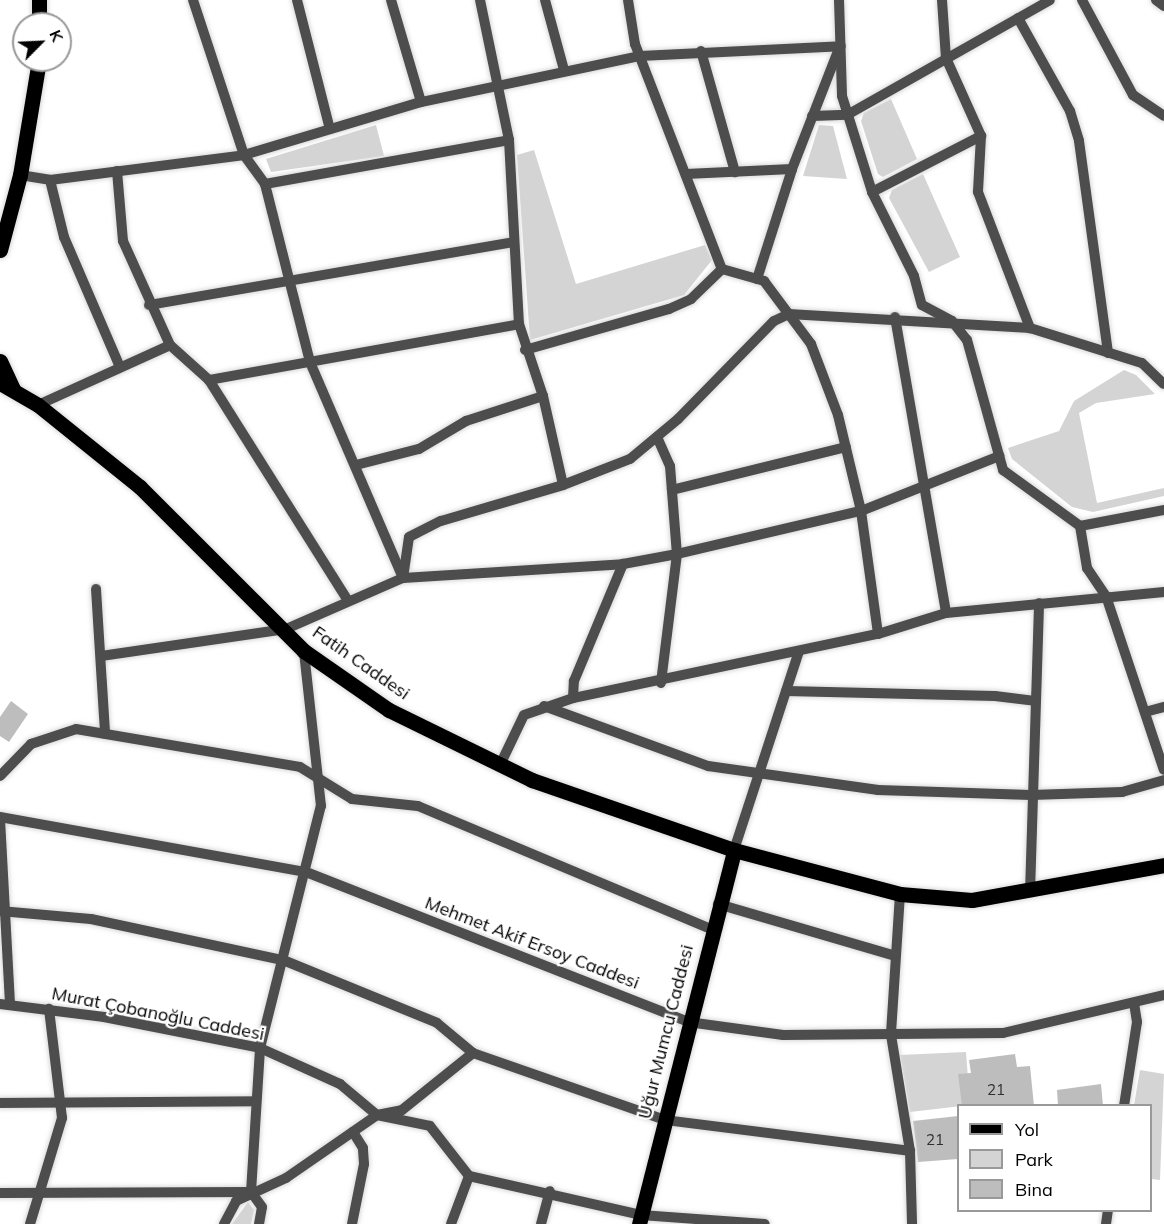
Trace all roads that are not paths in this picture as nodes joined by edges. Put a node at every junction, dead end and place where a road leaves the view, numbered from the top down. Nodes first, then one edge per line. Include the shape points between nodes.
1 (193, 0) edge
2 (297, 0) edge
3 (391, 0) edge
4 (480, 0) edge
5 (545, 0) edge
6 (628, 0) edge
7 (840, 0) edge
8 (942, 0) edge
9 (1050, 0) edge
10 (1082, 0) edge
11 (1156, 0) edge
12 (1164, 6) edge
13 (1018, 18) junction
14 (841, 46) junction
15 (701, 51) junction
16 (640, 56) junction
17 (946, 58) junction
18 (564, 70) junction
19 (37, 72) edge
20 (501, 84) junction
21 (421, 102) junction
22 (847, 115) junction
23 (812, 116) junction
24 (1164, 116) edge
25 (330, 129) junction
26 (981, 136) junction
27 (509, 140) junction
28 (244, 155) junction
29 (792, 169) junction
30 (117, 171) junction
31 (735, 172) junction
32 (686, 174) junction
33 (20, 175) junction
34 (50, 180) junction
35 (265, 184) junction
36 (872, 192) junction
37 (513, 242) junction
38 (0, 250) edge
39 (722, 269) junction
40 (757, 279) junction
41 (287, 280) junction
42 (149, 305) junction
43 (789, 314) junction
44 (895, 317) junction
45 (952, 321) junction
46 (519, 324) junction
47 (1030, 328) junction
48 (170, 345) junction
49 (525, 350) junction
50 (1108, 352) junction
51 (0, 361) edge
52 (310, 362) junction
53 (120, 367) junction
54 (208, 380) junction
55 (1164, 384) edge
56 (7, 386) edge
57 (543, 396) junction
58 (38, 405) junction
59 (657, 437) junction
60 (846, 447) junction
61 (999, 456) junction
62 (356, 465) junction
63 (563, 485) junction
64 (924, 486) junction
65 (672, 490) junction
66 (1164, 510) edge
67 (861, 511) junction
68 (1080, 526) junction
69 (677, 554) junction
70 (623, 564) junction
71 (403, 578) junction
72 (96, 589) dead end
73 (1164, 592) edge
74 (1106, 596) junction
75 (348, 601) junction
76 (1039, 603) junction
77 (946, 614) junction
78 (286, 629) junction
79 (878, 634) junction
80 (304, 651) junction
81 (799, 651) junction
82 (100, 656) junction
83 (660, 683) junction
84 (786, 691) junction
85 (573, 698) junction
86 (1033, 701) junction
87 (544, 706) junction
88 (1164, 707) edge
89 (1145, 712) junction
90 (105, 734) junction
91 (500, 765) junction
92 (1164, 770) edge
93 (759, 774) junction
94 (0, 776) edge
95 (1164, 780) edge
96 (319, 781) junction
97 (1031, 795) junction
98 (0, 818) edge
99 (734, 850) junction
100 (1159, 865) edge
101 (306, 872) junction
102 (1030, 892) junction
103 (900, 894) junction
104 (718, 904) junction
105 (2, 911) edge
106 (711, 929) junction
107 (896, 956) junction
108 (283, 960) junction
109 (1164, 995) edge
110 (5, 1003) edge
111 (1134, 1003) junction
112 (49, 1009) junction
113 (688, 1022) junction
114 (891, 1035) junction
115 (260, 1048) junction
116 (473, 1053) junction
117 (255, 1101) junction
118 (0, 1103) edge
119 (61, 1104) junction
120 (1124, 1104) edge
121 (377, 1115) junction
122 (664, 1120) junction
123 (353, 1132) junction
124 (909, 1151) junction
125 (469, 1176) junction
126 (550, 1191) junction
127 (0, 1192) edge
128 (251, 1192) junction
129 (41, 1195) junction
130 (640, 1219) edge
131 (732, 1222) edge
132 (30, 1224) edge
133 (224, 1224) edge
134 (259, 1224) edge
135 (352, 1224) edge
136 (451, 1224) edge
137 (542, 1224) edge
138 (765, 1224) edge
139 (912, 1224) edge

1 - 28 street
2 - 25 street
3 - 21 street
4 - 20 street
5 - 18 street
6 - 16 street
7 - 14 street
8 - 17 street
9 - 13 street
10 - 24 street via 1133,95
11 - 12 street
13 - 17 street
13 - 50 street via 1070,111 1079,141
14 - 15 street
14 - 22 street
14 - 23 street
15 - 16 street
15 - 31 street
16 - 18 street
16 - 32 street
17 - 22 street
17 - 26 street
18 - 20 street
19 - 33 main road
20 - 21 street
20 - 27 street
21 - 25 street
22 - 23 street
22 - 36 street
23 - 29 street
25 - 28 street
26 - 36 street
26 - 47 street via 978,192
27 - 35 street
27 - 37 street
28 - 30 street
28 - 35 street
29 - 31 street
29 - 40 street
30 - 34 street
30 - 42 street via 123,242
31 - 32 street
32 - 39 street
33 - 34 street
33 - 38 main road
34 - 53 street via 64,237
35 - 41 street
36 - 45 street via 914,276 922,305
37 - 41 street
37 - 46 street
39 - 40 street
39 - 49 street via 691,299 669,309
40 - 43 street via 764,281
41 - 42 street
41 - 52 street
42 - 48 street
43 - 44 street
43 - 59 street via 774,321
43 - 60 street via 811,344
44 - 45 street
44 - 64 street
45 - 47 street
45 - 61 street via 967,340
46 - 49 street
46 - 52 street
47 - 50 street
48 - 53 street
48 - 54 street
49 - 57 street
50 - 55 street via 1142,363
51 - 56 main road
52 - 54 street
52 - 62 street
53 - 58 street
54 - 75 street
56 - 58 main road, Fatih Caddesi
57 - 62 street via 466,421 419,449
57 - 63 street
58 - 78 main road, Fatih Caddesi via 140,487
59 - 63 street via 630,459
59 - 65 street via 670,466
60 - 65 street
60 - 67 street
61 - 64 street
61 - 68 street via 1003,470
62 - 71 street
63 - 71 street via 441,521 409,537
64 - 67 street
64 - 77 street
65 - 69 street
66 - 68 street
67 - 69 street
67 - 79 street
68 - 74 street via 1088,568
69 - 70 street
69 - 83 street
70 - 71 street
70 - 85 street via 574,681
71 - 75 street
72 - 82 street
73 - 74 street
74 - 76 street
74 - 89 street
75 - 78 street
76 - 77 street
76 - 86 street
77 - 79 street
78 - 80 main road, Fatih Caddesi
78 - 82 street
79 - 81 street
80 - 91 main road, Fatih Caddesi via 389,710
80 - 96 street
81 - 83 street
81 - 84 street
82 - 90 street
83 - 85 street
84 - 86 street via 995,696
84 - 93 street
85 - 87 street
86 - 97 street
87 - 91 street via 524,715
87 - 93 street via 708,766
88 - 89 street
89 - 92 street
90 - 94 street via 76,729 50,735 31,744
90 - 96 street via 300,767
91 - 99 main road, Fatih Caddesi
93 - 97 street via 878,790
93 - 99 street
95 - 97 street via 1122,792
96 - 101 street via 321,806
96 - 106 street via 352,799 417,806
97 - 102 street
98 - 101 street, Mehmet Akif Ersoy Caddesi
98 - 105 street
99 - 103 main road, Fatih Caddesi
99 - 104 main road, Uğur Mumcu Caddesi
100 - 102 main road, Fatih Caddesi
101 - 108 street
101 - 113 street, Mehmet Akif Ersoy Caddesi
102 - 103 main road, Fatih Caddesi via 972,900
103 - 107 street
104 - 106 main road, Uğur Mumcu Caddesi
104 - 107 street
105 - 108 street via 102,921
105 - 110 street
106 - 113 main road, Uğur Mumcu Caddesi
107 - 114 street
108 - 115 street
108 - 116 street via 437,1023
109 - 111 street, Mehmet Akif Ersoy Caddesi
110 - 112 street, Murat Çobanoğlu Caddesi
111 - 114 street, Mehmet Akif Ersoy Caddesi via 1003,1033
111 - 120 street via 1137,1022
112 - 115 street, Murat Çobanoğlu Caddesi
112 - 119 street
113 - 114 street, Mehmet Akif Ersoy Caddesi via 783,1035
113 - 122 main road, Uğur Mumcu Caddesi
114 - 124 street
115 - 117 street
115 - 121 street, Murat Çobanoğlu Caddesi via 340,1084
116 - 121 street via 411,1105
116 - 122 street
117 - 119 street
117 - 128 street
118 - 119 street
119 - 129 street via 62,1118
121 - 123 street
121 - 125 street, Murat Çobanoğlu Caddesi via 430,1126
122 - 124 street
122 - 130 main road, Uğur Mumcu Caddesi
123 - 128 street via 261,1193
123 - 135 street via 363,1148 364,1164
124 - 139 street
125 - 126 street
125 - 136 street
126 - 130 street
126 - 137 street
127 - 129 street
128 - 129 street
128 - 133 street via 236,1201
128 - 134 street via 262,1207
129 - 132 street
130 - 131 street
131 - 138 street

